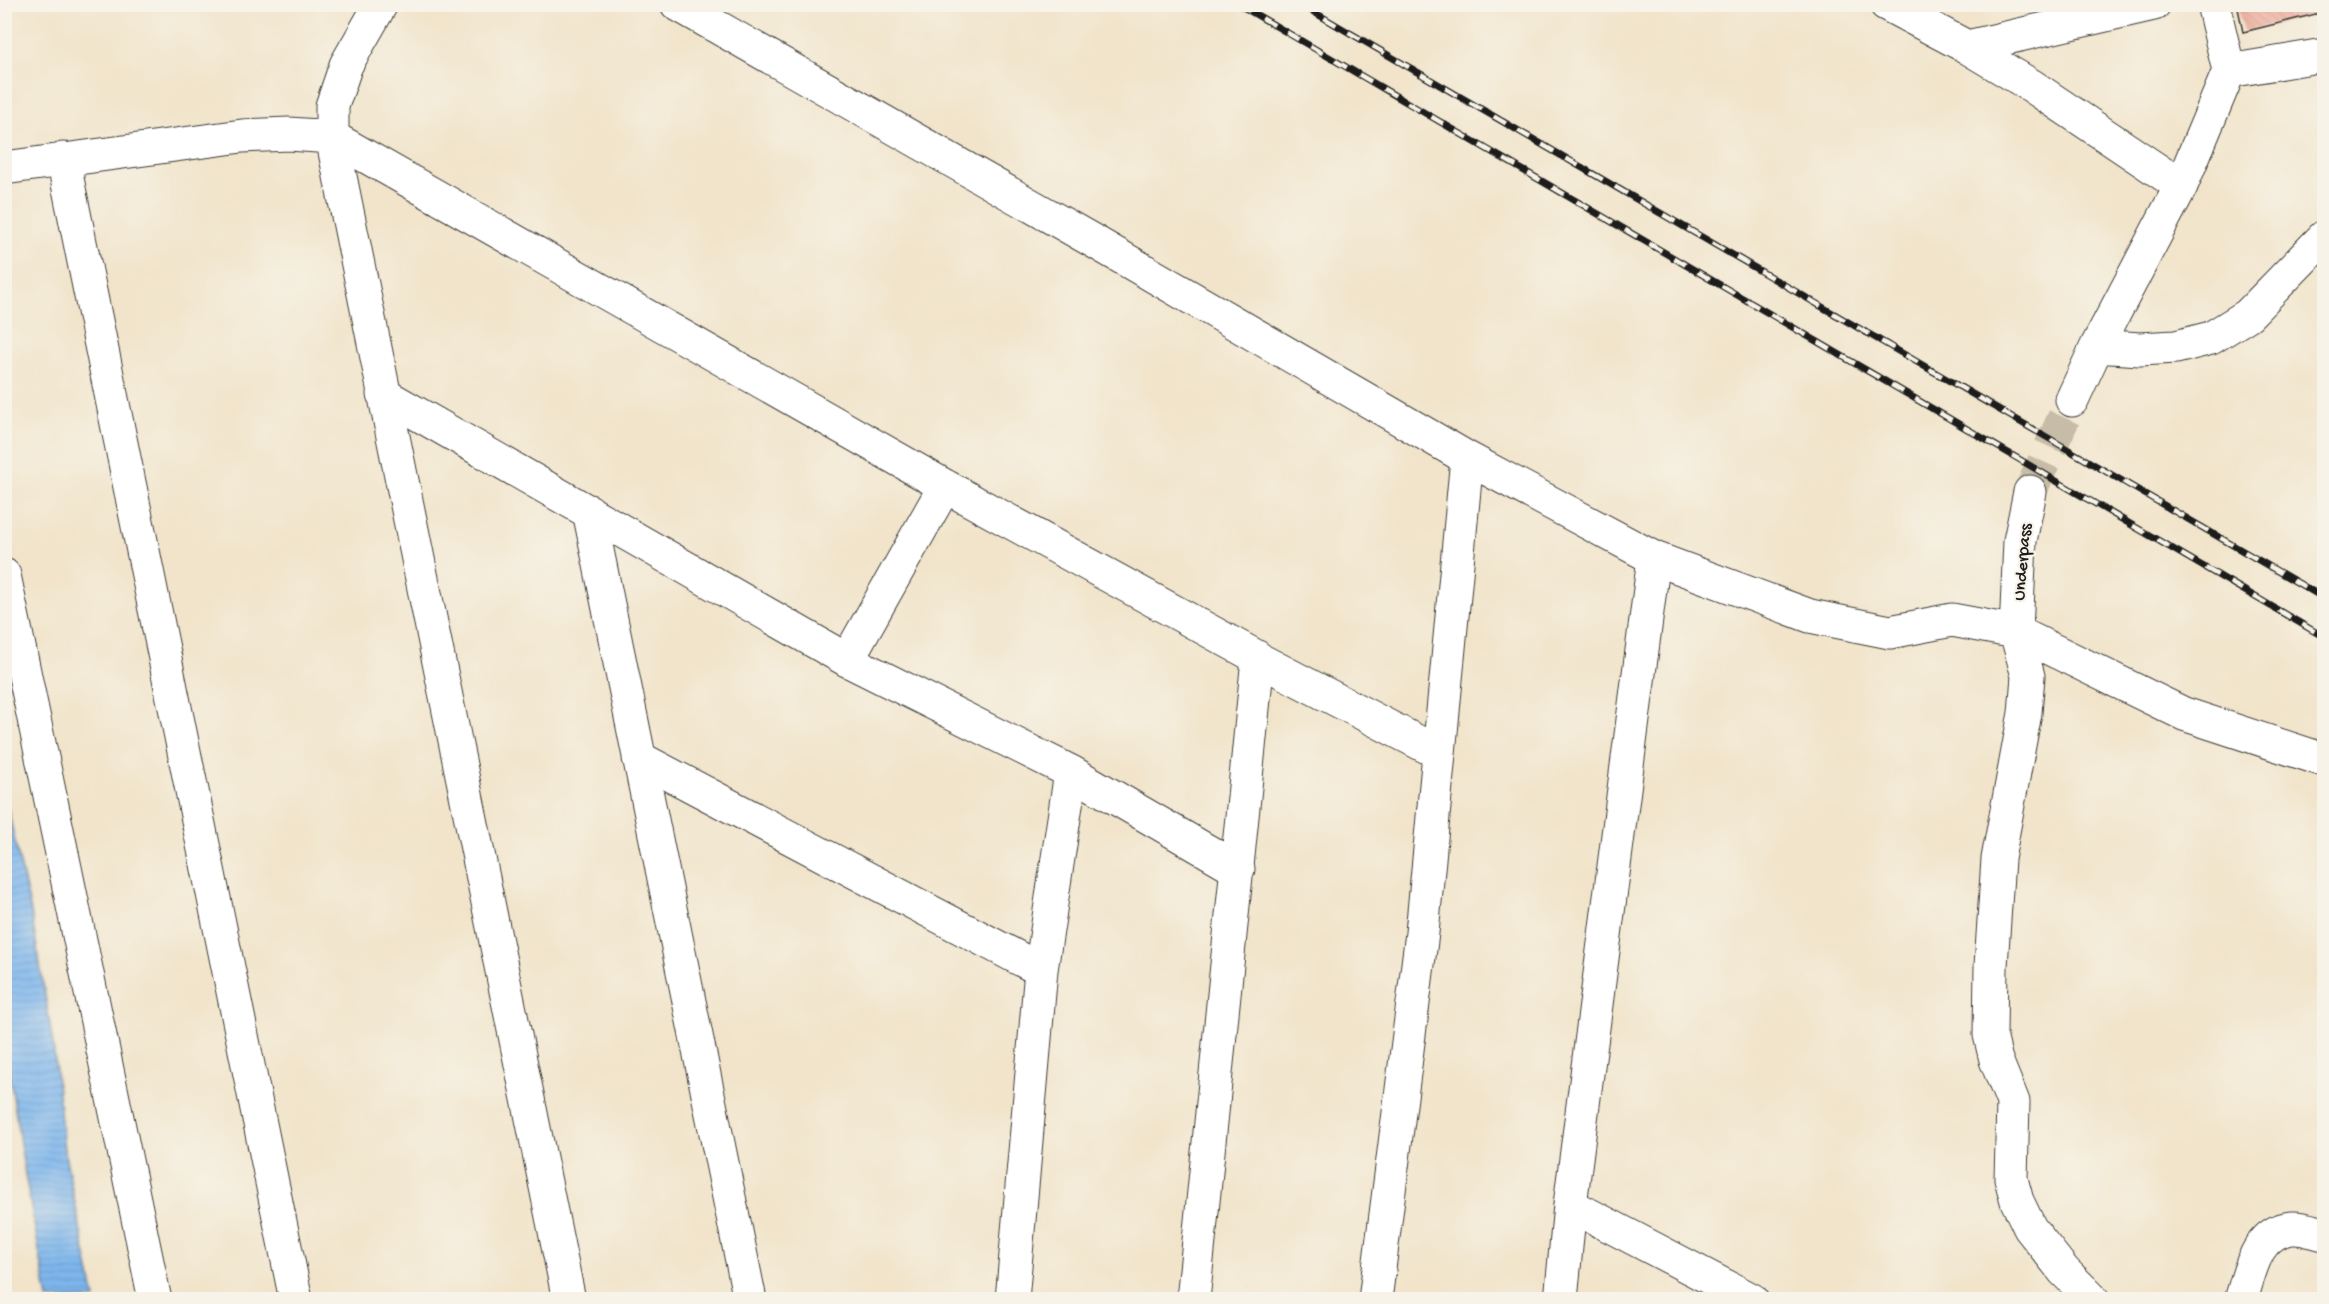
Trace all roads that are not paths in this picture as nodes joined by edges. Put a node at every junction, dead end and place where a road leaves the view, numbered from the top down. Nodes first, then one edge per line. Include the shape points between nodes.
1 (381, 4) edge
2 (677, 4) edge
3 (1886, 4) edge
4 (2154, 4) edge
5 (2213, 4) edge
6 (1966, 47) junction
7 (2325, 55) edge
8 (2229, 72) junction
9 (332, 137) junction
10 (63, 159) junction
11 (4, 168) edge
12 (2181, 186) junction
13 (2325, 237) edge
14 (2097, 346) junction
15 (383, 394) junction
16 (2072, 400) tunnel mouth
17 (1467, 458) junction
18 (945, 486) junction
19 (2030, 492) tunnel mouth
20 (589, 511) junction
21 (1654, 558) junction
22 (4, 575) edge
23 (2016, 632) junction
24 (1258, 659) junction
25 (847, 660) junction
26 (1439, 753) junction
27 (639, 758) junction
28 (2325, 760) edge
29 (1071, 772) junction
30 (1238, 869) junction
31 (1041, 970) junction
32 (1570, 1205) junction
33 (2325, 1234) edge
34 (155, 1299) edge
35 (296, 1299) edge
36 (569, 1299) edge
37 (750, 1299) edge
38 (1012, 1299) edge
39 (1193, 1299) edge
40 (1375, 1299) edge
41 (1561, 1299) edge
42 (1752, 1299) edge
43 (2093, 1299) edge
44 (2241, 1299) edge

1 - 9 street via 346,65 332,106
2 - 17 street
3 - 6 street
4 - 6 street
5 - 8 street
6 - 12 street via 2032,86
7 - 8 street
8 - 12 street
9 - 10 street via 242,136
9 - 15 street
9 - 18 street
10 - 11 street
10 - 35 street
12 - 14 street
13 - 14 street via 2248,315 2211,338 2176,347
14 - 16 street
15 - 20 street
15 - 36 street
17 - 21 street
17 - 26 street
18 - 24 street
18 - 25 street
19 - 23 street, Underpass via 2020,541
20 - 25 street
20 - 27 street
21 - 23 street via 1810,616 1890,632 1952,620
21 - 32 street
22 - 34 street
23 - 28 street via 2184,714
23 - 43 street, Underpass via 2028,676 2025,713 1998,859 1990,1035 2013,1102 2011,1179 2017,1201 2030,1228 2064,1271
24 - 26 street
24 - 30 street
25 - 29 street
26 - 40 street via 1422,933
27 - 31 street
27 - 37 street
29 - 30 street
29 - 31 street
30 - 39 street
31 - 38 street
32 - 41 street
32 - 42 street
33 - 44 street via 2294,1227 2266,1239 2258,1250

